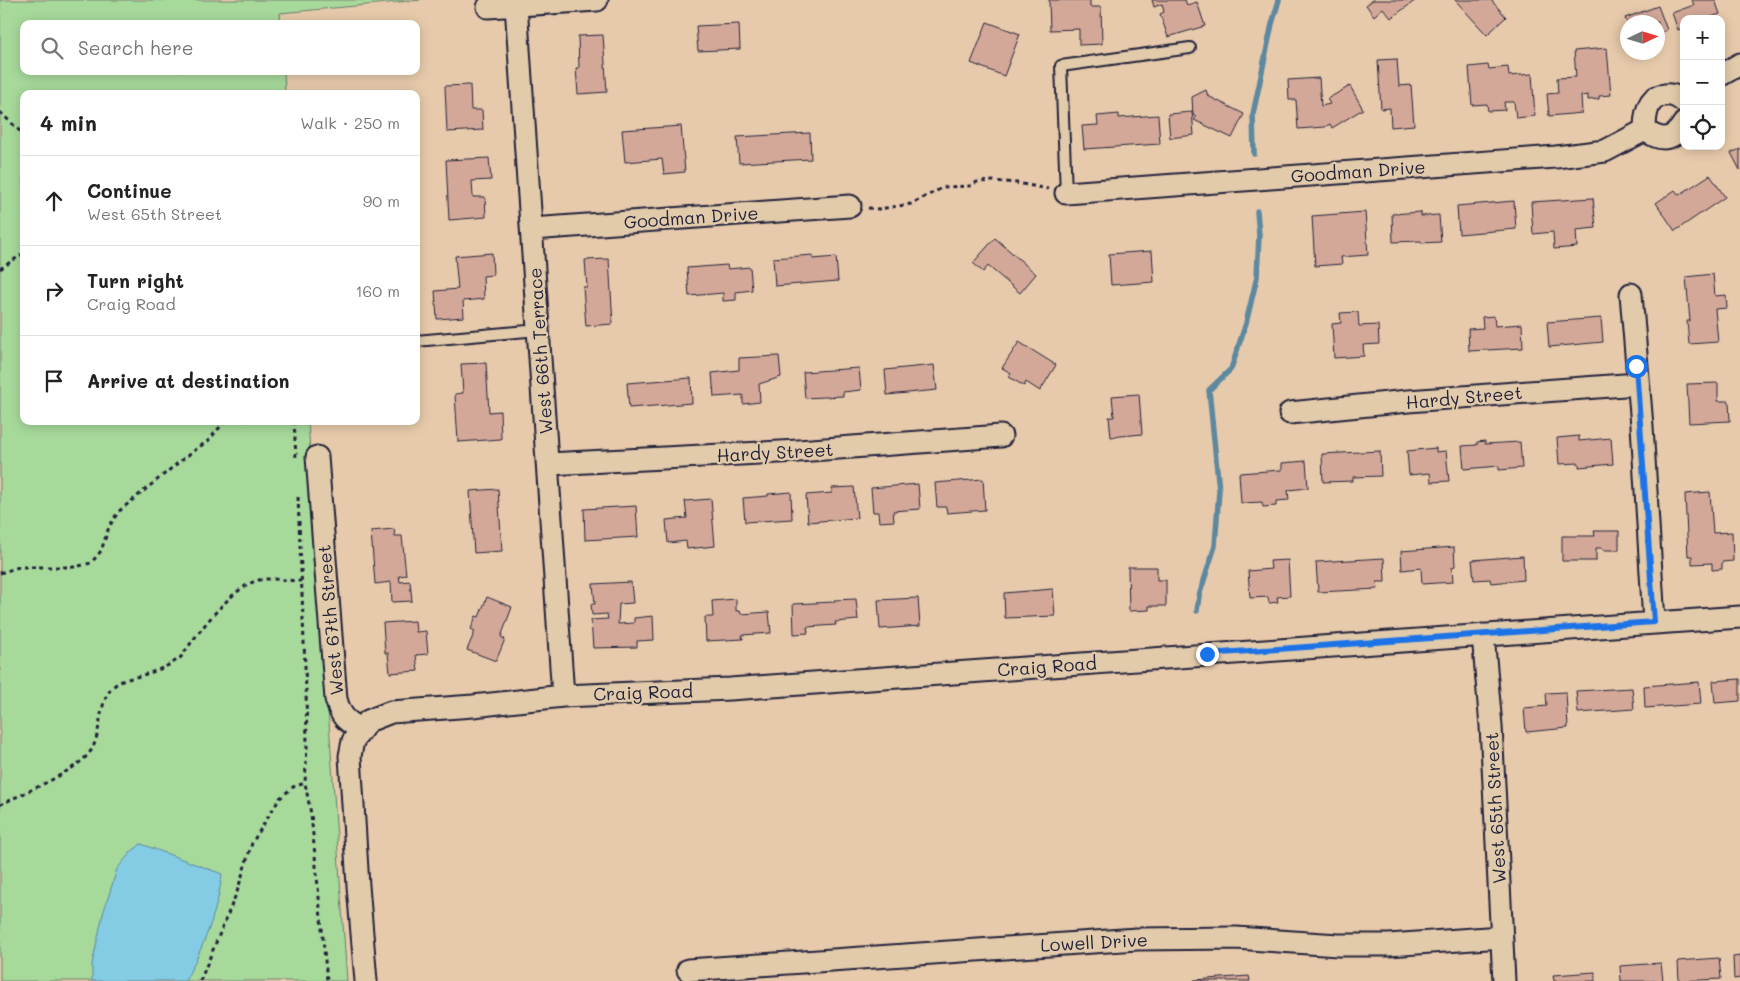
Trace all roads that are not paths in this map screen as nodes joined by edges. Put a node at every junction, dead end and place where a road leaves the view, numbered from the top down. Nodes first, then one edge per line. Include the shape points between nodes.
1 (597, 0) edge
2 (516, 5) junction
3 (488, 7) dead end
4 (1190, 48) dead end
5 (1740, 64) edge
6 (1725, 73) edge
7 (1680, 98) edge
8 (1680, 128) edge
9 (1644, 130) junction
10 (1066, 193) joint
11 (850, 206) road end
12 (532, 229) junction
13 (1631, 294) dead end
14 (539, 330) junction
15 (420, 341) edge
16 (1638, 384) junction
17 (1290, 413) dead end
18 (1001, 436) dead end
19 (317, 457) dead end
20 (548, 464) junction
21 (1740, 616) edge
22 (1654, 622) junction
23 (1484, 636) junction
24 (563, 696) junction
25 (360, 730) junction
26 (1501, 937) junction
27 (688, 970) dead end
28 (366, 981) edge
29 (1504, 981) edge

1 - 2 street
2 - 3 street
2 - 12 street, West 66th Terrace
4 - 10 lane via 1061,66
5 - 6 street
7 - 9 street via 1670,94 1653,99 1644,116
8 - 9 street via 1673,136 1663,138
9 - 10 street, Goodman Drive via 1605,152
11 - 12 street, Goodman Drive
12 - 14 street, West 66th Terrace
13 - 16 street
14 - 15 lane
14 - 20 street, West 66th Terrace
16 - 17 street, Hardy Street
16 - 22 street
18 - 20 street, Hardy Street
19 - 25 street, West 67th Street via 336,699 344,719
20 - 24 street, West 66th Terrace
21 - 22 street, Craig Road
22 - 23 street, Craig Road
23 - 24 street, Craig Road via 730,689
23 - 26 street, West 65th Street
24 - 25 street, Craig Road via 391,712 376,716
25 - 28 street via 353,740 350,756
26 - 27 street, Lowell Drive via 1389,945 1338,945 1260,938 1137,939
26 - 29 street, West 65th Street

